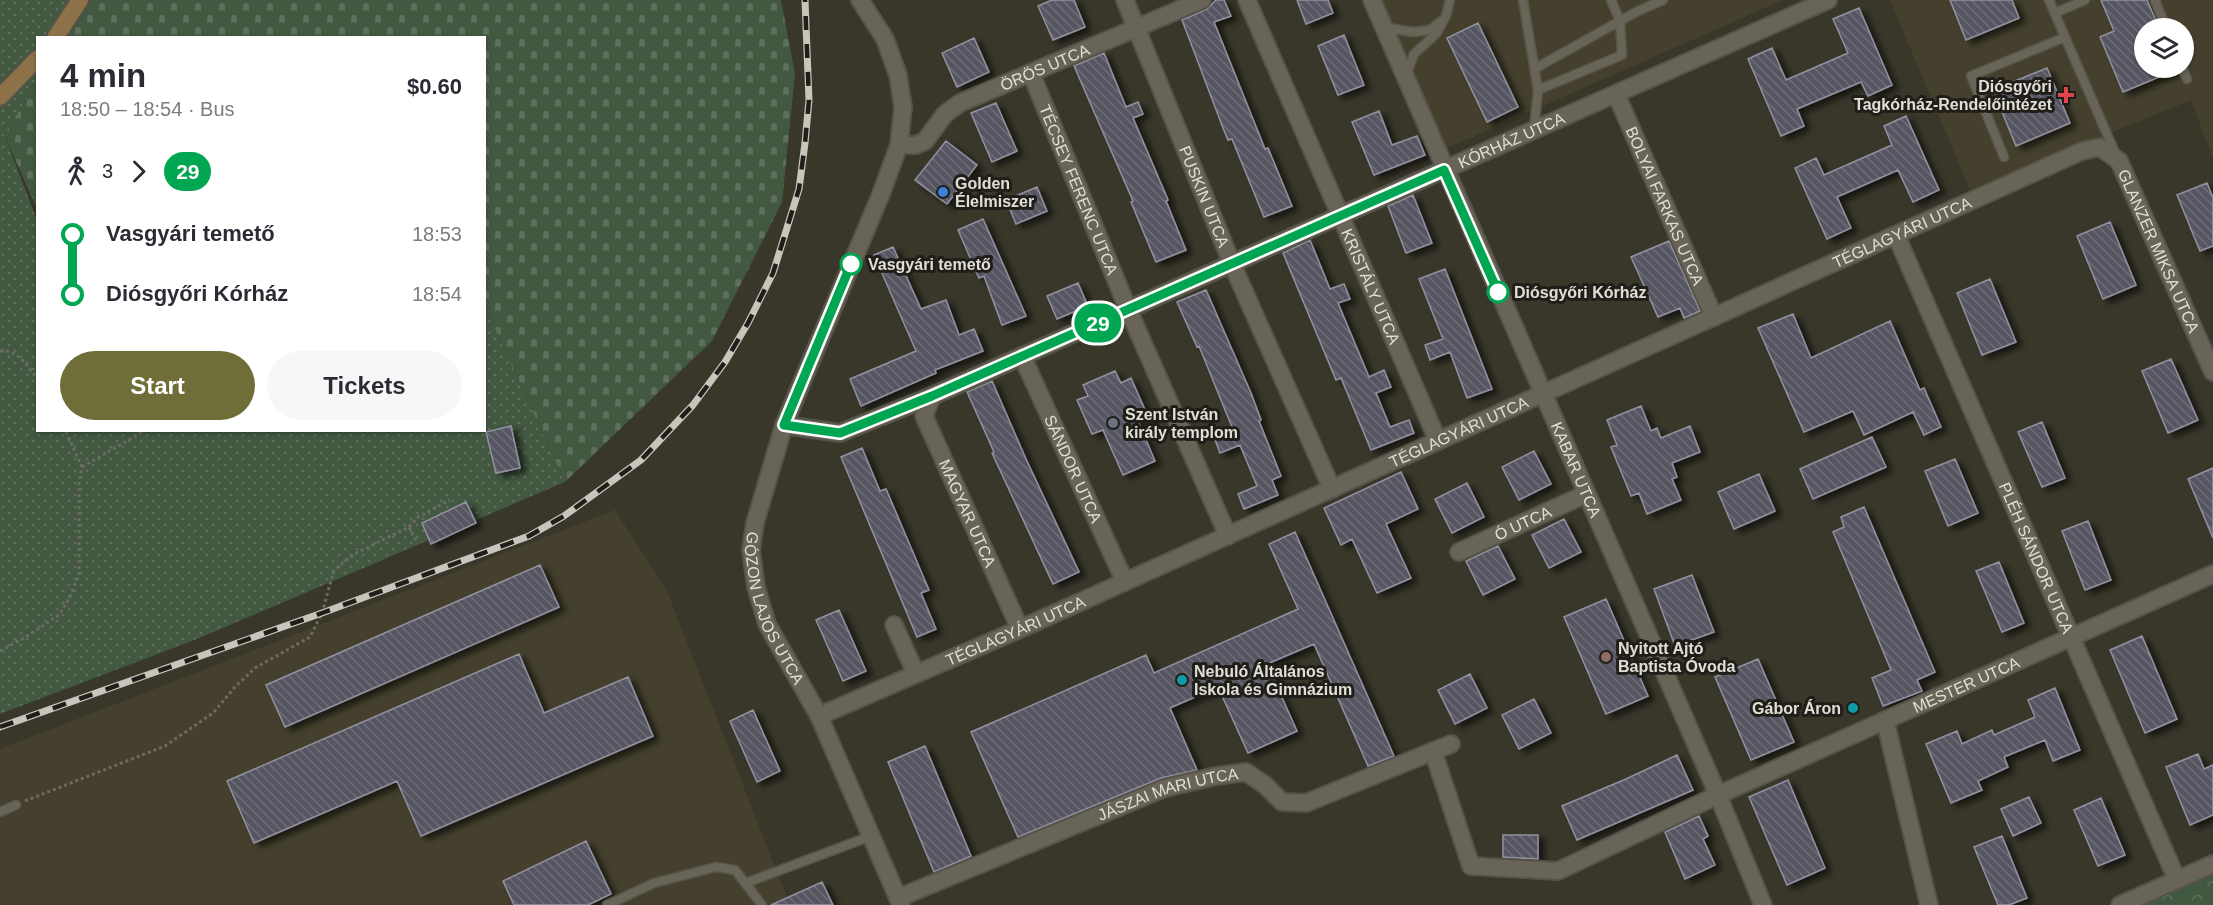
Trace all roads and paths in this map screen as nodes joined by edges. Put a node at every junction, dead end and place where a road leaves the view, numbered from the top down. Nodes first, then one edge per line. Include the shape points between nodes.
1 (80, 0) edge
2 (860, 0) edge
3 (1125, 0) edge
4 (1202, 0) edge
5 (1247, 0) edge
6 (1372, 0) edge
7 (1450, 0) edge
8 (1523, 0) edge
9 (1611, 0) edge
10 (1663, 0) edge
11 (1828, 0) edge
12 (2049, 0) edge
13 (2085, 0) edge
14 (2155, 0) edge
15 (2055, 13) junction
16 (1446, 16) junction
17 (2162, 18) edge
18 (1620, 21) junction
19 (1383, 27) junction
20 (1137, 28) junction
21 (55, 36) edge
22 (2065, 37) junction
23 (36, 60) edge
24 (1536, 68) junction
25 (1031, 73) junction
26 (1405, 79) junction
27 (1538, 90) junction
28 (1616, 94) junction
29 (0, 97) edge
30 (1534, 131) junction
31 (899, 145) junction
32 (2100, 147) joint
33 (2004, 157) dead end
34 (2119, 161) junction
35 (1444, 170) junction
36 (1340, 216) junction
37 (1896, 235) junction
38 (1232, 264) junction
39 (1128, 309) junction
40 (1714, 317) junction
41 (0, 351) edge
42 (1022, 357) junction
43 (2213, 372) edge
44 (36, 377) edge
45 (1542, 394) junction
46 (932, 396) junction
47 (784, 425) junction
48 (65, 432) edge
49 (143, 432) edge
50 (1438, 441) junction
51 (82, 467) junction
52 (1332, 489) junction
53 (1586, 494) junction
54 (450, 500) dead end
55 (409, 527) junction
56 (1228, 536) junction
57 (416, 541) dead end
58 (1459, 552) dead end
59 (2213, 574) edge
60 (1125, 582) junction
61 (894, 625) dead end
62 (1020, 629) junction
63 (2071, 637) junction
64 (0, 651) edge
65 (916, 674) junction
66 (819, 716) junction
67 (1885, 720) junction
68 (1451, 744) dead end
69 (1433, 751) junction
70 (1718, 795) junction
71 (16, 805) joint
72 (0, 812) edge
73 (871, 836) junction
74 (2213, 864) edge
75 (2176, 880) junction
76 (746, 883) junction
77 (899, 902) edge
78 (607, 905) edge
79 (762, 905) edge
80 (1763, 905) edge
81 (1929, 905) edge
82 (2120, 905) edge

1 - 21 main road
2 - 31 street, GÓZON LAJOS UTCA via 885,39 898,75 903,107
3 - 20 street, PUSKIN UTCA
4 - 20 street, ÖRÖS UTCA
5 - 36 street, KRISTÁLY UTCA
6 - 19 street, KABAR UTCA
7 - 16 lane
8 - 24 lane
9 - 18 lane
10 - 18 lane
11 - 28 street, KÓRHÁZ UTCA
12 - 15 lane, GLANZER MIKSA UTCA
13 - 15 lane
14 - 17 lane
15 - 22 lane, GLANZER MIKSA UTCA
16 - 19 lane via 1430,30 1413,32
16 - 26 lane via 1436,34 1414,54
18 - 24 lane
18 - 27 lane via 1622,55
19 - 26 street, KABAR UTCA
20 - 25 street, ÖRÖS UTCA
20 - 38 street, PUSKIN UTCA
22 - 33 lane via 1971,76
22 - 34 lane, GLANZER MIKSA UTCA
23 - 29 main road
24 - 27 lane
25 - 31 street, ÖRÖS UTCA via 960,103 945,114 925,141
25 - 39 street, TÉCSEY FERENC UTCA
26 - 35 street, KABAR UTCA
27 - 30 lane
28 - 30 street, KÓRHÁZ UTCA
28 - 40 street, BOLYAI FARKAS UTCA
30 - 35 street, KÓRHÁZ UTCA
31 - 47 street, GÓZON LAJOS UTCA
32 - 34 street, GLANZER MIKSA UTCA
32 - 37 street, TÉGLAGYÁRI UTCA
34 - 43 street, GLANZER MIKSA UTCA
35 - 36 street, KÓRHÁZ UTCA
35 - 45 street, KABAR UTCA
36 - 38 street, KÓRHÁZ UTCA
36 - 50 street, KRISTÁLY UTCA
37 - 40 street, TÉGLAGYÁRI UTCA
37 - 63 street, PLÉH SÁNDOR UTCA
38 - 39 street, KÓRHÁZ UTCA
38 - 52 street, PUSKIN UTCA
39 - 42 street, KÓRHÁZ UTCA
39 - 56 street, TÉCSEY FERENC UTCA
40 - 45 street, TÉGLAGYÁRI UTCA
41 - 44 path via 20,357
42 - 46 street, KÓRHÁZ UTCA
42 - 60 street, SÁNDOR UTCA
45 - 50 street, TÉGLAGYÁRI UTCA
45 - 53 street, KABAR UTCA
46 - 47 street, KÓRHÁZ UTCA via 840,433
46 - 62 street, MAGYAR UTCA via 924,416
47 - 66 street, GÓZON LAJOS UTCA via 755,523 752,559 767,624
48 - 51 path
49 - 51 path
50 - 52 street, TÉGLAGYÁRI UTCA
51 - 64 path via 79,574 70,597 59,615
52 - 56 street, TÉGLAGYÁRI UTCA
53 - 58 street, Ó UTCA
53 - 70 street, KABAR UTCA
54 - 55 path via 418,517
55 - 57 path
55 - 71 path via 354,554 334,570 322,613 310,637 255,668 213,713 165,746
56 - 60 street, TÉGLAGYÁRI UTCA
59 - 63 street, MESTER UTCA
60 - 62 street, TÉGLAGYÁRI UTCA
61 - 65 street
62 - 65 street, TÉGLAGYÁRI UTCA
63 - 67 street, MESTER UTCA
63 - 75 street, PLÉH SÁNDOR UTCA
65 - 66 street, TÉGLAGYÁRI UTCA
66 - 73 street, GÓZON LAJOS UTCA
67 - 70 street, MESTER UTCA
67 - 81 street
68 - 69 street, JÁSZAI MARI UTCA
69 - 70 street, MESTER UTCA via 1471,866 1558,871
69 - 77 street, JÁSZAI MARI UTCA via 1306,803 1282,802 1246,772 1165,788
70 - 80 street, KABAR UTCA
71 - 72 lane
73 - 76 lane
73 - 77 street, GÓZON LAJOS UTCA
74 - 75 street
75 - 82 street
76 - 78 lane via 735,870 716,867 654,883
76 - 79 lane

